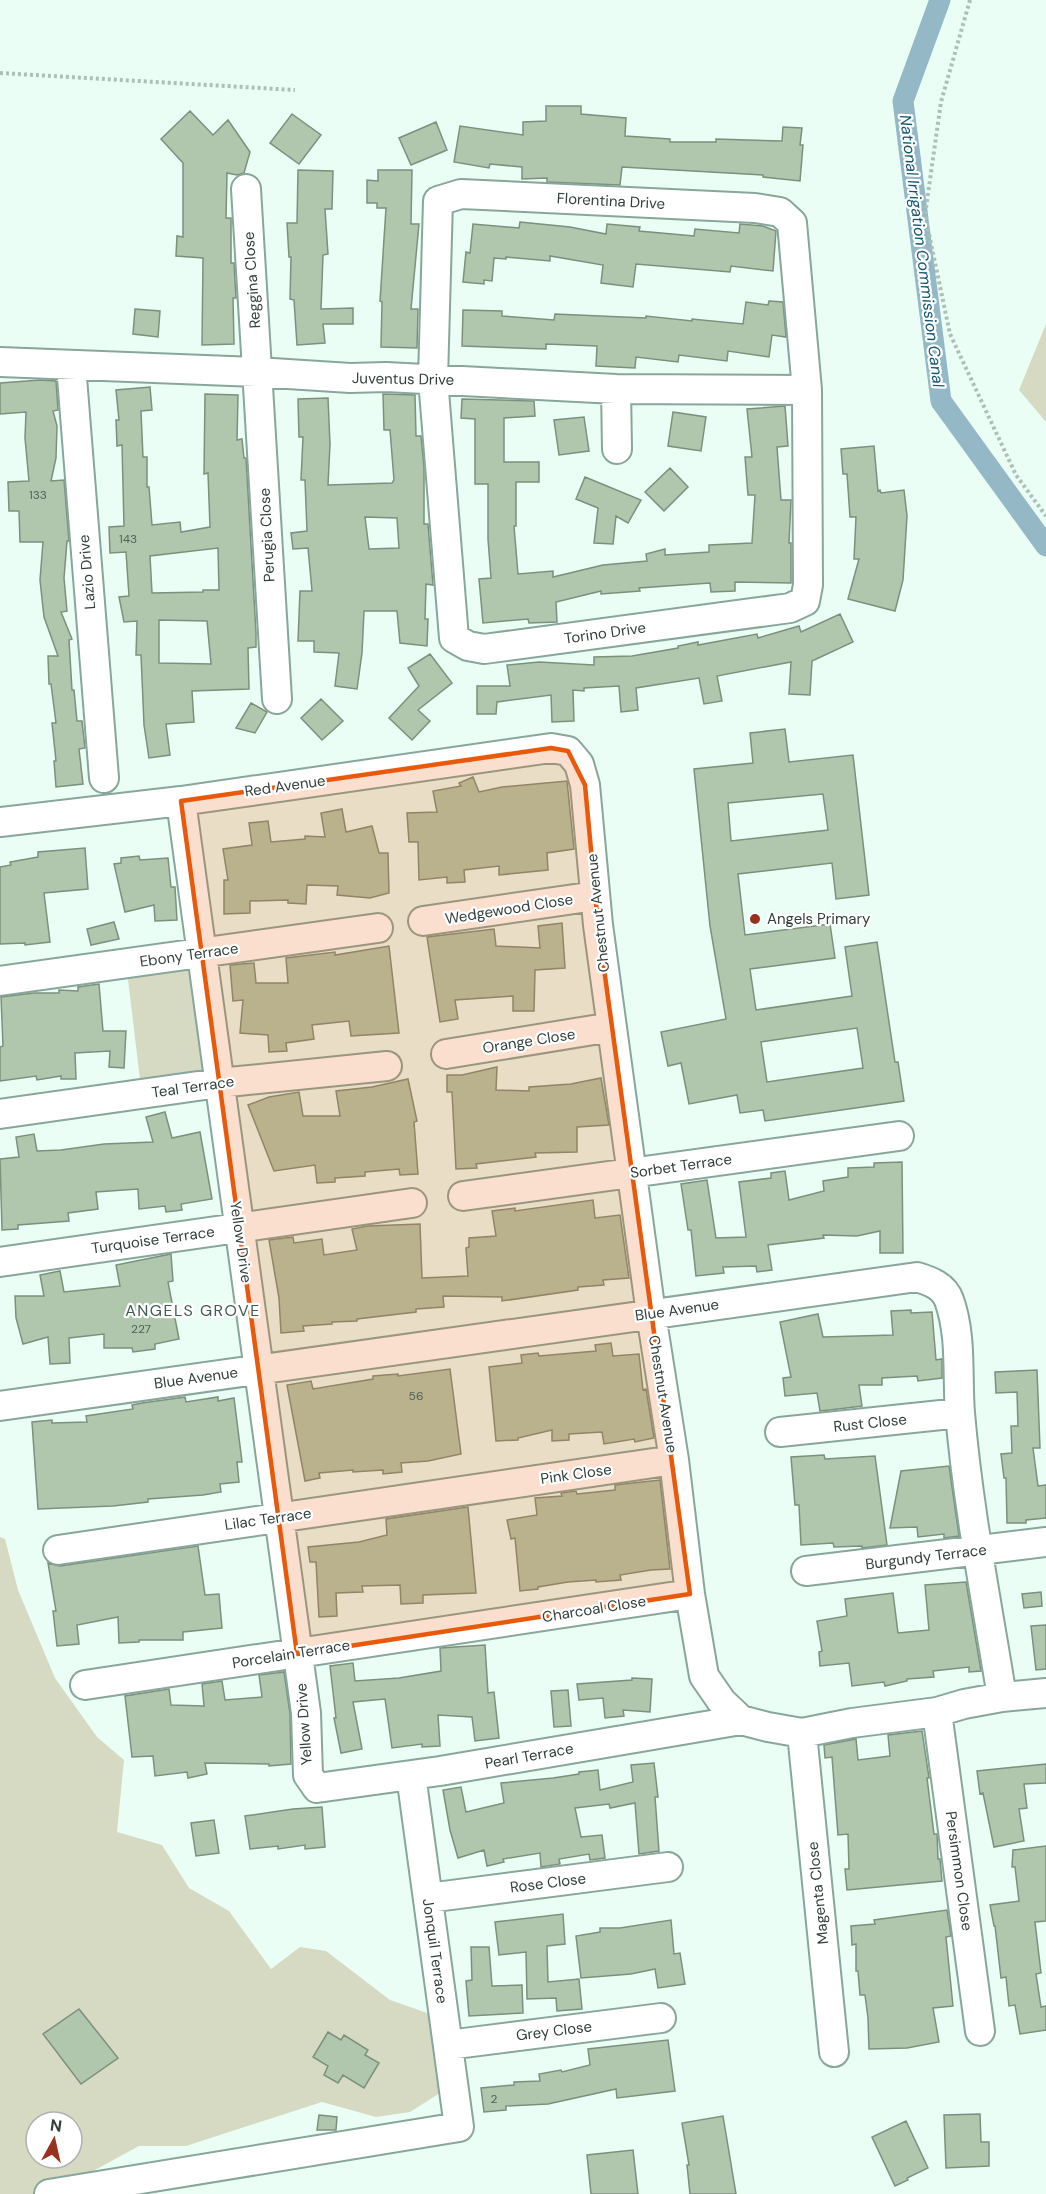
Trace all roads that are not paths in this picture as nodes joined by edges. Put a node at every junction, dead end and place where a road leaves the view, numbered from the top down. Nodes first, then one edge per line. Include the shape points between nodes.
1 (246, 189) dead end
2 (0, 362) edge
3 (71, 365) junction
4 (257, 372) junction
5 (433, 379) junction
6 (616, 389) junction
7 (807, 390) junction
8 (617, 449) dead end
9 (277, 699) dead end
10 (568, 751) joint
11 (104, 778) dead end
12 (181, 801) junction
13 (0, 822) edge
14 (595, 896) junction
15 (423, 921) dead end
16 (378, 928) dead end
17 (203, 954) junction
18 (0, 981) edge
19 (612, 1027) junction
20 (447, 1054) dead end
21 (387, 1066) dead end
22 (219, 1083) junction
23 (0, 1114) edge
24 (899, 1136) dead end
25 (632, 1173) junction
26 (463, 1196) dead end
27 (412, 1203) dead end
28 (239, 1228) junction
29 (0, 1262) edge
30 (651, 1314) junction
31 (258, 1369) junction
32 (0, 1406) edge
33 (960, 1413) junction
34 (780, 1432) dead end
35 (674, 1460) junction
36 (478, 1489) joint
37 (279, 1518) junction
38 (1046, 1542) edge
39 (58, 1550) dead end
40 (978, 1550) junction
41 (806, 1571) dead end
42 (690, 1594) junction
43 (498, 1623) joint
44 (297, 1653) junction
45 (85, 1685) dead end
46 (1046, 1693) edge
47 (1002, 1697) junction
48 (937, 1712) junction
49 (741, 1720) junction
50 (802, 1733) junction
51 (411, 1775) junction
52 (317, 1788) joint
53 (668, 1867) dead end
54 (428, 1898) junction
55 (661, 2018) dead end
56 (980, 2031) dead end
57 (448, 2044) junction
58 (834, 2052) dead end
59 (49, 2194) edge

1 - 4 street, Reggina Close
2 - 3 street, Juventus Drive
3 - 4 street, Juventus Drive
3 - 11 street, Lazio Drive
4 - 5 street, Juventus Drive
4 - 9 street, Perugia Close
5 - 6 street, Juventus Drive
5 - 7 street, Florentina Drive via 438,201 461,194 780,212 792,223
5 - 7 street, Torino Drive via 454,638 484,649 790,608 805,601
6 - 7 street, Juventus Drive
6 - 8 street
10 - 12 street, Red Avenue via 551,748
10 - 14 street, Chestnut Avenue via 579,764 585,785
12 - 13 street, Red Avenue
12 - 17 street, Yellow Drive
14 - 15 street, Wedgewood Close
14 - 19 street, Chestnut Avenue
16 - 17 street, Ebony Terrace
17 - 18 street, Ebony Terrace
17 - 22 street, Yellow Drive
19 - 20 street, Orange Close
19 - 25 street, Chestnut Avenue
21 - 22 street, Teal Terrace
22 - 23 street, Teal Terrace
22 - 28 street, Yellow Drive
24 - 25 street, Sorbet Terrace
25 - 26 street, Sorbet Terrace
25 - 30 street, Chestnut Avenue
27 - 28 street, Turquoise Terrace
28 - 29 street, Turquoise Terrace
28 - 31 street, Yellow Drive
30 - 31 street, Blue Avenue
30 - 33 street, Blue Avenue via 917,1277 935,1283 948,1297 956,1321
30 - 35 street, Chestnut Avenue
31 - 32 street, Blue Avenue
31 - 37 street, Yellow Drive
33 - 34 street, Rust Close
33 - 40 street, Blue Avenue
35 - 36 street, Pink Close
35 - 42 street, Chestnut Avenue
36 - 37 street, Lilac Terrace
37 - 39 street, Lilac Terrace
37 - 44 street, Yellow Drive
38 - 40 street, Burgundy Terrace
40 - 41 street, Burgundy Terrace
40 - 47 street, Blue Avenue
42 - 43 street, Charcoal Close
42 - 49 street, Chestnut Avenue via 704,1676
43 - 44 street, Porcelain Terrace
44 - 45 street, Porcelain Terrace
44 - 52 street, Yellow Drive via 306,1713 308,1775
46 - 47 street
47 - 48 street
48 - 50 street
48 - 56 street, Persimmon Close
49 - 50 street
49 - 51 street, Pearl Terrace
50 - 58 street, Magenta Close
51 - 52 street, Pearl Terrace
51 - 54 street, Jonquil Terrace
53 - 54 street, Rose Close
54 - 57 street, Jonquil Terrace
55 - 57 street, Grey Close
57 - 59 street, Jonquil Terrace via 459,2127

